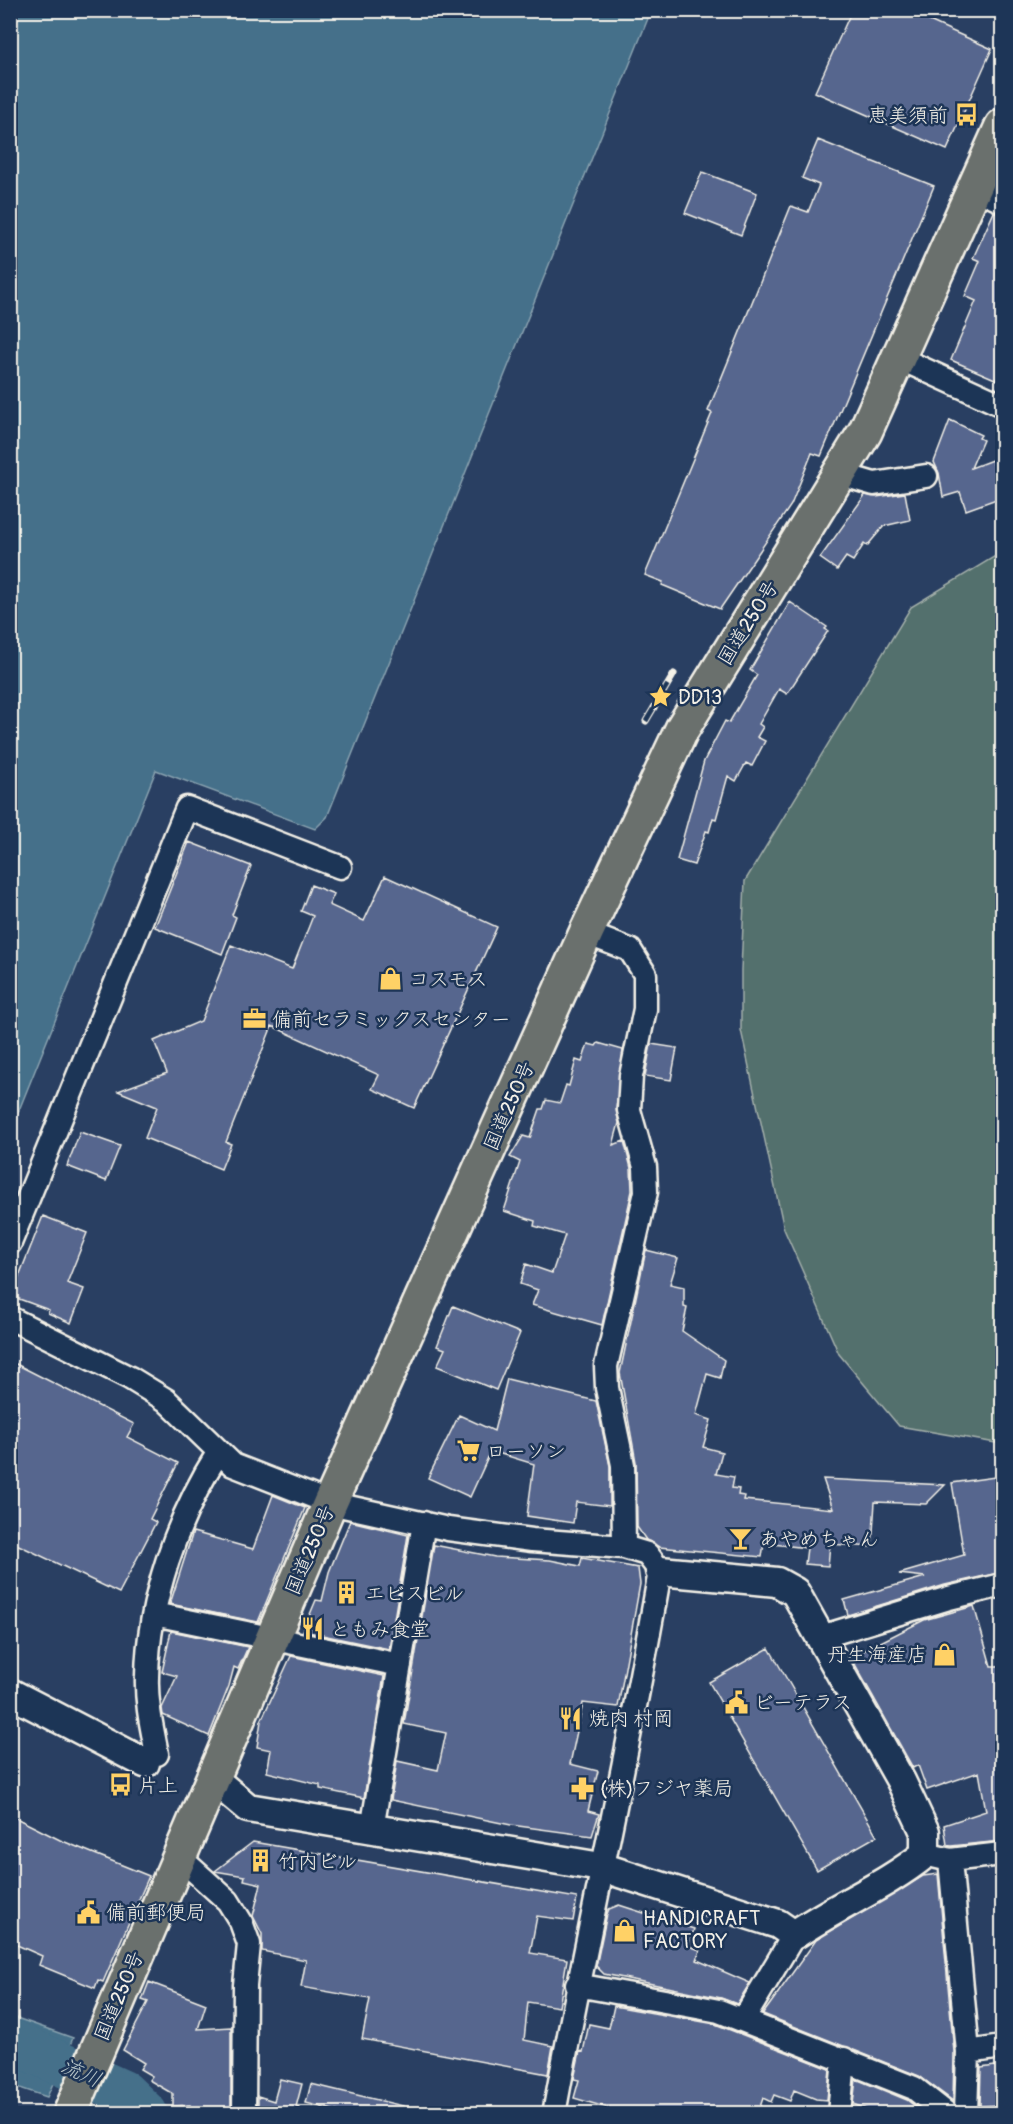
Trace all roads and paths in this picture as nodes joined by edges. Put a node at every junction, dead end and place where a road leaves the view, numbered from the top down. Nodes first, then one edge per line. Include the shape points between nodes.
1 (1002, 126) edge
2 (989, 195) edge
3 (899, 358) junction
4 (1002, 405) edge
5 (840, 474) junction
6 (927, 476) dead end
7 (340, 867) dead end
8 (586, 933) junction
9 (10, 1243) edge
10 (10, 1318) edge
11 (218, 1453) junction
12 (330, 1503) junction
13 (424, 1524) junction
14 (624, 1547) junction
15 (660, 1571) junction
16 (1002, 1585) edge
17 (154, 1614) junction
18 (821, 1637) junction
19 (272, 1639) junction
20 (400, 1665) junction
21 (10, 1693) edge
22 (151, 1758) joint
23 (212, 1778) junction
24 (372, 1829) junction
25 (1002, 1854) edge
26 (178, 1856) junction
27 (938, 1857) junction
28 (601, 1867) junction
29 (794, 1935) junction
30 (577, 1985) junction
31 (743, 2020) junction
32 (1002, 2047) edge
33 (968, 2052) junction
34 (844, 2059) junction
35 (78, 2105) edge
36 (244, 2114) edge
37 (554, 2114) edge
38 (839, 2114) edge
39 (947, 2114) edge
40 (966, 2114) edge

1 - 2 highway, 国道250号
2 - 3 highway, 国道250号
3 - 4 street
3 - 5 highway, 国道250号 via 866,432
5 - 6 street via 874,484
5 - 8 highway, 国道250号 via 682,729
7 - 9 street via 187,808
8 - 12 highway, 国道250号
8 - 14 street via 630,950 645,974 645,1009 631,1076 629,1110 645,1167 646,1192 606,1366 623,1465
10 - 11 street via 166,1400
11 - 12 street via 233,1465
11 - 17 street via 190,1503
12 - 13 street
12 - 19 highway, 国道250号
13 - 14 street via 532,1540
13 - 20 street
14 - 15 street via 647,1554
15 - 18 street via 777,1582 795,1593
15 - 28 street via 639,1698
16 - 18 street
17 - 19 street
17 - 22 street via 146,1678
18 - 27 street via 901,1781
19 - 20 street
19 - 23 highway, 国道250号
20 - 24 street
21 - 22 street
23 - 24 street via 248,1808
23 - 26 highway, 国道250号
24 - 28 street
25 - 27 street
26 - 35 highway, 国道250号 via 98,2047
26 - 36 street via 228,1901 249,1944
27 - 29 street via 910,1867 826,1912
27 - 33 street
28 - 29 street via 778,1924
28 - 30 street
29 - 31 street
30 - 31 street via 718,2011
30 - 37 street
31 - 34 street
32 - 33 street
33 - 40 street
34 - 38 street
34 - 39 street via 914,2088

